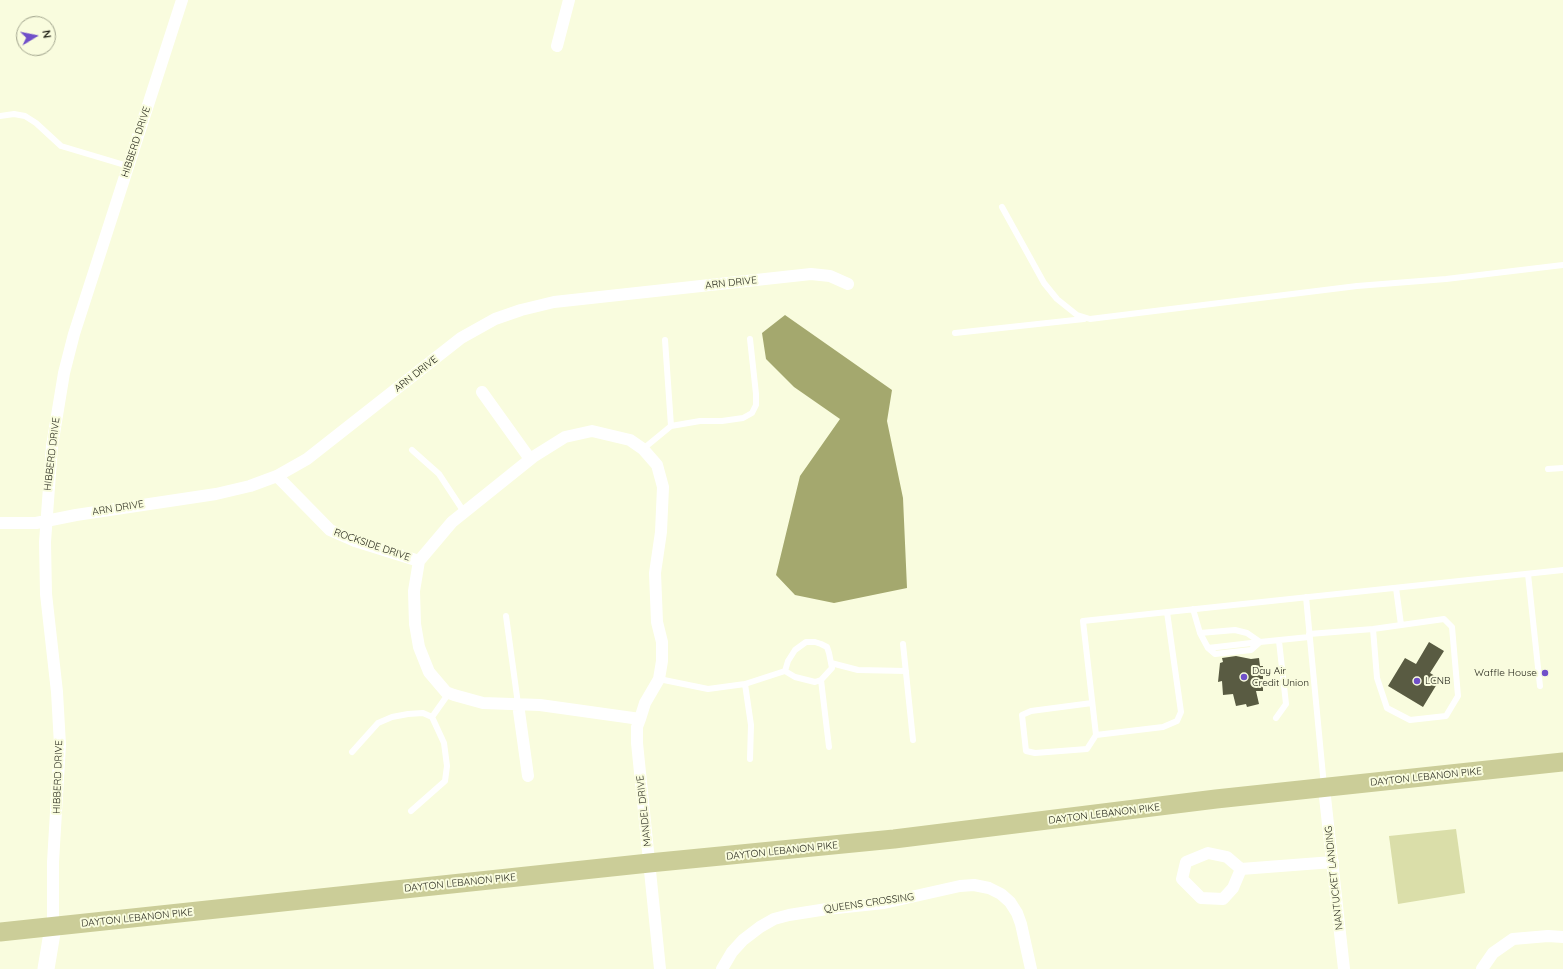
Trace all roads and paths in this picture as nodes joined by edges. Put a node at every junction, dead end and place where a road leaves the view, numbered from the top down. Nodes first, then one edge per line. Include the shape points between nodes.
1 (182, 0) edge
2 (569, 0) edge
3 (557, 46) dead end
4 (0, 116) edge
5 (128, 166) junction
6 (1002, 207) dead end
7 (1563, 266) edge
8 (848, 284) dead end
9 (1088, 318) junction
10 (955, 333) dead end
11 (750, 338) dead end
12 (665, 340) dead end
13 (482, 392) dead end
14 (671, 426) junction
15 (643, 448) junction
16 (412, 450) dead end
17 (530, 459) junction
18 (1563, 468) edge
19 (1548, 469) dead end
20 (277, 476) junction
21 (464, 512) junction
22 (46, 521) junction
23 (0, 523) edge
24 (419, 561) junction
25 (1563, 570) edge
26 (1528, 574) junction
27 (1396, 588) junction
28 (1306, 597) junction
29 (1193, 609) junction
30 (1167, 612) junction
31 (506, 616) dead end
32 (1401, 625) junction
33 (1373, 629) junction
34 (1200, 633) junction
35 (1309, 636) junction
36 (1279, 641) junction
37 (1260, 642) junction
38 (903, 644) dead end
39 (831, 664) junction
40 (785, 671) junction
41 (906, 671) junction
42 (659, 679) junction
43 (821, 680) junction
44 (745, 684) junction
45 (1540, 686) dead end
46 (449, 694) junction
47 (1092, 703) junction
48 (518, 704) junction
49 (432, 717) junction
50 (1276, 718) dead end
51 (640, 719) junction
52 (1096, 735) junction
53 (913, 740) dead end
54 (829, 747) dead end
55 (352, 752) dead end
56 (750, 759) dead end
57 (1563, 762) edge
58 (528, 776) dead end
59 (1324, 788) junction
60 (411, 811) dead end
61 (1333, 862) junction
62 (649, 863) junction
63 (1241, 869) junction
64 (53, 927) junction
65 (0, 932) edge
66 (1563, 937) edge
67 (46, 969) edge
68 (660, 969) edge
69 (722, 969) edge
70 (1031, 969) edge
71 (1344, 969) edge
72 (1482, 969) edge

1 - 5 street, HIBBERD DRIVE
2 - 3 street
4 - 5 lane via 25,116 61,146
5 - 22 street, HIBBERD DRIVE via 64,373 52,446
6 - 9 lane via 1044,282 1057,299 1070,311
7 - 9 lane via 1357,286
8 - 20 street, ARN DRIVE via 830,276 811,274 554,302 521,310 495,320 462,338 307,459
9 - 10 lane
11 - 14 lane via 756,394 756,405 752,413 743,418
12 - 14 lane
13 - 17 street
14 - 15 lane
15 - 17 street via 630,440 592,431 565,437
15 - 42 street, MANDEL DRIVE via 657,466 663,487 661,532 655,573 657,622 662,642
16 - 21 lane via 439,474
17 - 21 street
18 - 19 lane
20 - 22 street, ARN DRIVE via 216,494 76,514
20 - 24 street, ROCKSIDE DRIVE via 330,530 355,541
21 - 24 street via 452,522
22 - 23 street, ARN DRIVE
22 - 64 street, HIBBERD DRIVE via 46,594 60,745 53,862
24 - 46 street via 414,591 419,647 429,672
25 - 26 lane
26 - 27 lane
26 - 45 lane
27 - 28 lane
27 - 32 lane
28 - 29 lane
28 - 35 lane
29 - 30 lane
29 - 34 lane
30 - 47 lane via 1083,620
30 - 52 lane via 1181,712 1176,721 1163,727
31 - 48 lane
32 - 33 lane
32 - 33 lane via 1444,619 1452,627 1458,696 1446,716 1410,720 1387,708 1377,678
33 - 35 lane
34 - 37 lane via 1235,630 1247,633
34 - 37 lane via 1208,648
35 - 36 lane
35 - 59 lane
36 - 37 lane
36 - 50 lane via 1286,704
38 - 41 lane
39 - 40 lane via 826,647 806,642 795,650
39 - 41 lane via 858,670
39 - 43 lane via 832,668
40 - 43 lane via 805,680
40 - 44 lane
41 - 53 lane
42 - 44 lane via 708,689
42 - 51 street, MANDEL DRIVE
43 - 54 lane
44 - 56 lane via 751,725
46 - 48 street via 483,703
46 - 49 lane
47 - 52 lane
47 - 52 lane via 1031,711 1022,715 1026,751 1035,753 1087,748
48 - 51 street via 547,705
48 - 58 street
49 - 55 lane via 423,713 408,714 378,723
49 - 60 lane via 444,743 447,766 444,781
51 - 62 street, MANDEL DRIVE via 637,743
57 - 59 main road, DAYTON LEBANON PIKE
59 - 61 street, NANTUCKET LANDING
59 - 62 main road, DAYTON LEBANON PIKE via 1216,799 894,840
61 - 63 street
61 - 71 street, NANTUCKET LANDING
62 - 64 main road, DAYTON LEBANON PIKE
62 - 68 street, MANDEL DRIVE
63 - 63 street via 1227,857 1208,853 1186,862 1182,879 1201,898 1223,899 1233,888
64 - 65 main road, DAYTON LEBANON PIKE
64 - 67 street
66 - 72 street via 1513,939 1493,953
69 - 70 street, QUEENS CROSSING via 743,940 774,920 812,912 884,903 974,885 1001,894 1013,907 1021,924

